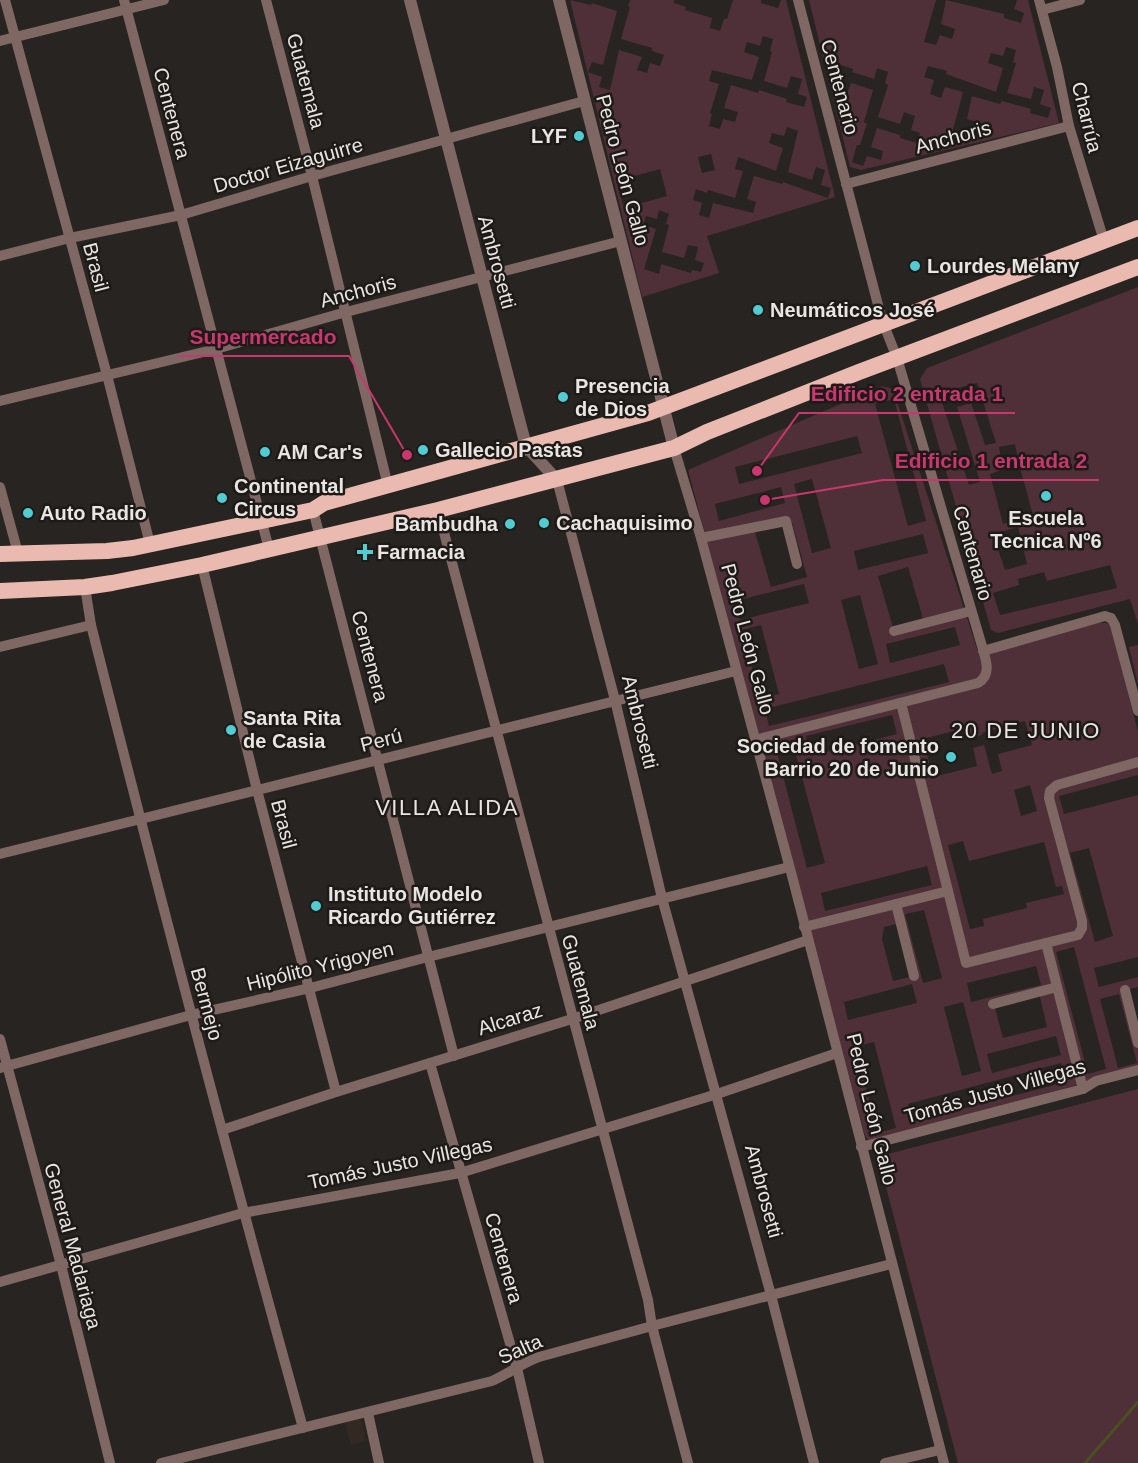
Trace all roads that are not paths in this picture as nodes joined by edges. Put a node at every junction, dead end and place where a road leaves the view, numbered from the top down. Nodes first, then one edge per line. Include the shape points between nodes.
1 (4, 0) edge
2 (164, 0) edge
3 (266, 0) edge
4 (410, 0) edge
5 (559, 0) edge
6 (798, 0) edge
7 (1080, 0) edge
8 (125, 5) edge
9 (1041, 5) edge
10 (14, 38) junction
11 (0, 41) edge
12 (584, 101) junction
13 (1069, 126) junction
14 (446, 140) junction
15 (312, 176) junction
16 (846, 184) junction
17 (181, 215) junction
18 (1138, 228) edge
19 (70, 238) junction
20 (621, 241) junction
21 (1104, 241) junction
22 (0, 256) edge
23 (1138, 267) edge
24 (481, 278) junction
25 (346, 312) junction
26 (884, 325) junction
27 (216, 349) junction
28 (897, 358) junction
29 (108, 375) junction
30 (0, 401) edge
31 (664, 408) junction
32 (526, 446) junction
33 (674, 448) junction
34 (557, 480) junction
35 (388, 486) junction
36 (0, 487) edge
37 (314, 510) junction
38 (438, 510) junction
39 (261, 522) junction
40 (320, 537) junction
41 (701, 538) junction
42 (150, 544) junction
43 (268, 549) junction
44 (18, 553) junction
45 (0, 554) edge
46 (202, 564) junction
47 (797, 564) dead end
48 (85, 587) junction
49 (0, 591) edge
50 (971, 611) junction
51 (92, 625) junction
52 (894, 631) dead end
53 (0, 647) edge
54 (983, 651) junction
55 (736, 671) junction
56 (615, 700) junction
57 (901, 703) junction
58 (1138, 711) edge
59 (496, 730) junction
60 (755, 740) junction
61 (378, 760) junction
62 (1138, 762) edge
63 (257, 790) junction
64 (140, 819) junction
65 (0, 854) edge
66 (789, 867) junction
67 (948, 891) junction
68 (662, 898) junction
69 (896, 904) junction
70 (548, 927) junction
71 (804, 927) junction
72 (808, 940) junction
73 (1046, 943) junction
74 (428, 957) junction
75 (914, 976) dead end
76 (685, 980) junction
77 (1057, 987) junction
78 (310, 988) junction
79 (1125, 990) dead end
80 (993, 1004) dead end
81 (191, 1015) junction
82 (572, 1019) junction
83 (0, 1039) edge
84 (1138, 1043) edge
85 (837, 1053) junction
86 (454, 1056) junction
87 (430, 1064) junction
88 (3, 1067) edge
89 (1138, 1070) edge
90 (1083, 1089) junction
91 (336, 1092) junction
92 (717, 1094) junction
93 (222, 1130) junction
94 (601, 1130) junction
95 (861, 1147) junction
96 (460, 1173) junction
97 (243, 1213) junction
98 (891, 1264) junction
99 (61, 1265) junction
100 (0, 1282) edge
101 (771, 1295) junction
102 (652, 1326) junction
103 (517, 1368) junction
104 (368, 1413) junction
105 (303, 1428) junction
106 (940, 1449) junction
107 (110, 1463) edge
108 (161, 1463) edge
109 (379, 1463) edge
110 (539, 1463) edge
111 (688, 1463) edge
112 (814, 1463) edge
113 (885, 1463) edge
114 (944, 1463) edge

1 - 10 street, Brasil
2 - 8 street
3 - 15 street, Guatemala
4 - 14 street, Ambrosetti
5 - 12 street, Pedro León Gallo
6 - 16 street, Centenario
7 - 9 street
8 - 10 street
8 - 17 street, Centenera
9 - 13 street, Charrúa
10 - 11 street
10 - 19 street, Brasil
12 - 14 street, Doctor Eizaguirre
12 - 20 street, Pedro León Gallo
13 - 16 street, Anchoris
13 - 21 street, Charrúa
14 - 15 street, Doctor Eizaguirre
14 - 24 street, Ambrosetti
15 - 17 street, Doctor Eizaguirre
15 - 25 street, Guatemala
16 - 26 street, Centenario
17 - 19 street, Doctor Eizaguirre
17 - 27 street, Centenera
18 - 21 highway
19 - 22 street, Doctor Eizaguirre
19 - 29 street, Brasil
20 - 24 street, Anchoris
20 - 31 street, Pedro León Gallo
21 - 26 highway
23 - 28 highway
24 - 25 street, Anchoris
24 - 32 street, Ambrosetti
25 - 27 street, Anchoris
25 - 35 street, Guatemala
26 - 28 street, Centenario
26 - 31 highway
27 - 29 street, Anchoris
27 - 39 street, Centenera
28 - 33 highway
28 - 50 street, Centenario
29 - 30 street, Anchoris
29 - 42 street, Brasil
31 - 32 highway
31 - 33 street, Pedro León Gallo
32 - 34 street, Ambrosetti
32 - 35 highway
33 - 34 highway
33 - 41 street, Pedro León Gallo
34 - 38 highway
34 - 56 street, Ambrosetti
35 - 37 highway via 324,503
36 - 44 street
37 - 39 highway
37 - 40 street, Centenera
38 - 40 highway
38 - 59 street, Guatemala
39 - 42 highway
39 - 43 street, Centenera
40 - 43 highway
40 - 61 street, Centenera
41 - 47 street via 786,521
41 - 55 street, Pedro León Gallo
42 - 44 highway via 107,551
43 - 46 highway
44 - 45 highway
46 - 48 highway
46 - 63 street, Brasil
48 - 49 highway
48 - 51 street, Bermejo
50 - 52 street
50 - 54 street, Centenario
51 - 53 street
51 - 64 street, Bermejo
54 - 57 street, Centenario via 987,672 984,680
54 - 58 street via 1105,616 1111,618
55 - 56 street, Perú
55 - 60 street, Pedro León Gallo
56 - 59 street, Perú
56 - 68 street, Ambrosetti
57 - 60 street, Centenario
57 - 67 street
59 - 61 street, Perú
59 - 70 street, Guatemala
60 - 66 street, Pedro León Gallo
61 - 63 street, Perú
61 - 74 street, Centenera
62 - 73 street via 1057,785 1050,791 1082,928 1078,936
63 - 64 street, Perú
63 - 78 street, Brasil
64 - 65 street, Perú
64 - 81 street, Bermejo
66 - 68 street, Hipólito Yrigoyen
66 - 71 street, Pedro León Gallo
67 - 69 street
67 - 73 street via 966,963
68 - 70 street, Hipólito Yrigoyen
68 - 76 street, Ambrosetti
69 - 71 street
69 - 75 street
70 - 74 street, Hipólito Yrigoyen
70 - 82 street, Guatemala
71 - 72 street, Pedro León Gallo
72 - 76 street, Alcaraz
72 - 85 street, Pedro León Gallo
73 - 77 street
74 - 78 street, Hipólito Yrigoyen
74 - 86 street, Centenera
76 - 82 street, Alcaraz
76 - 92 street, Ambrosetti
77 - 80 street
77 - 90 street
78 - 81 street, Hipólito Yrigoyen
78 - 91 street, Brasil
79 - 84 street
81 - 88 street, Hipólito Yrigoyen
81 - 93 street, Bermejo
82 - 86 street, Alcaraz
82 - 94 street, Guatemala
83 - 88 street, General Madariaga
85 - 92 street, Tomás Justo Villegas
85 - 95 street, Pedro León Gallo
86 - 87 street, Alcaraz
87 - 91 street, Alcaraz
87 - 96 street, Centenera
88 - 99 street, General Madariaga
89 - 90 street, Tomás Justo Villegas via 1096,1081
90 - 95 street, Tomás Justo Villegas
91 - 93 street, Alcaraz
92 - 94 street, Tomás Justo Villegas
92 - 101 street, Ambrosetti
93 - 97 street, Bermejo
94 - 96 street, Tomás Justo Villegas
94 - 102 street, Guatemala
95 - 98 street, Pedro León Gallo
96 - 97 street, Tomás Justo Villegas
96 - 103 street, Centenera
97 - 99 street, Tomás Justo Villegas
97 - 105 street, Bermejo
98 - 101 street, Salta
98 - 106 street, Pedro León Gallo
99 - 100 street, Tomás Justo Villegas
99 - 107 street, General Madariaga
101 - 102 street, Salta
101 - 112 street, Ambrosetti
102 - 103 street, Salta via 539,1357
102 - 111 street, Guatemala
103 - 104 street, Salta via 492,1381
103 - 110 street, Centenera
104 - 105 street, Salta
104 - 109 street
105 - 108 street, Salta
106 - 113 street
106 - 114 street, Pedro León Gallo

